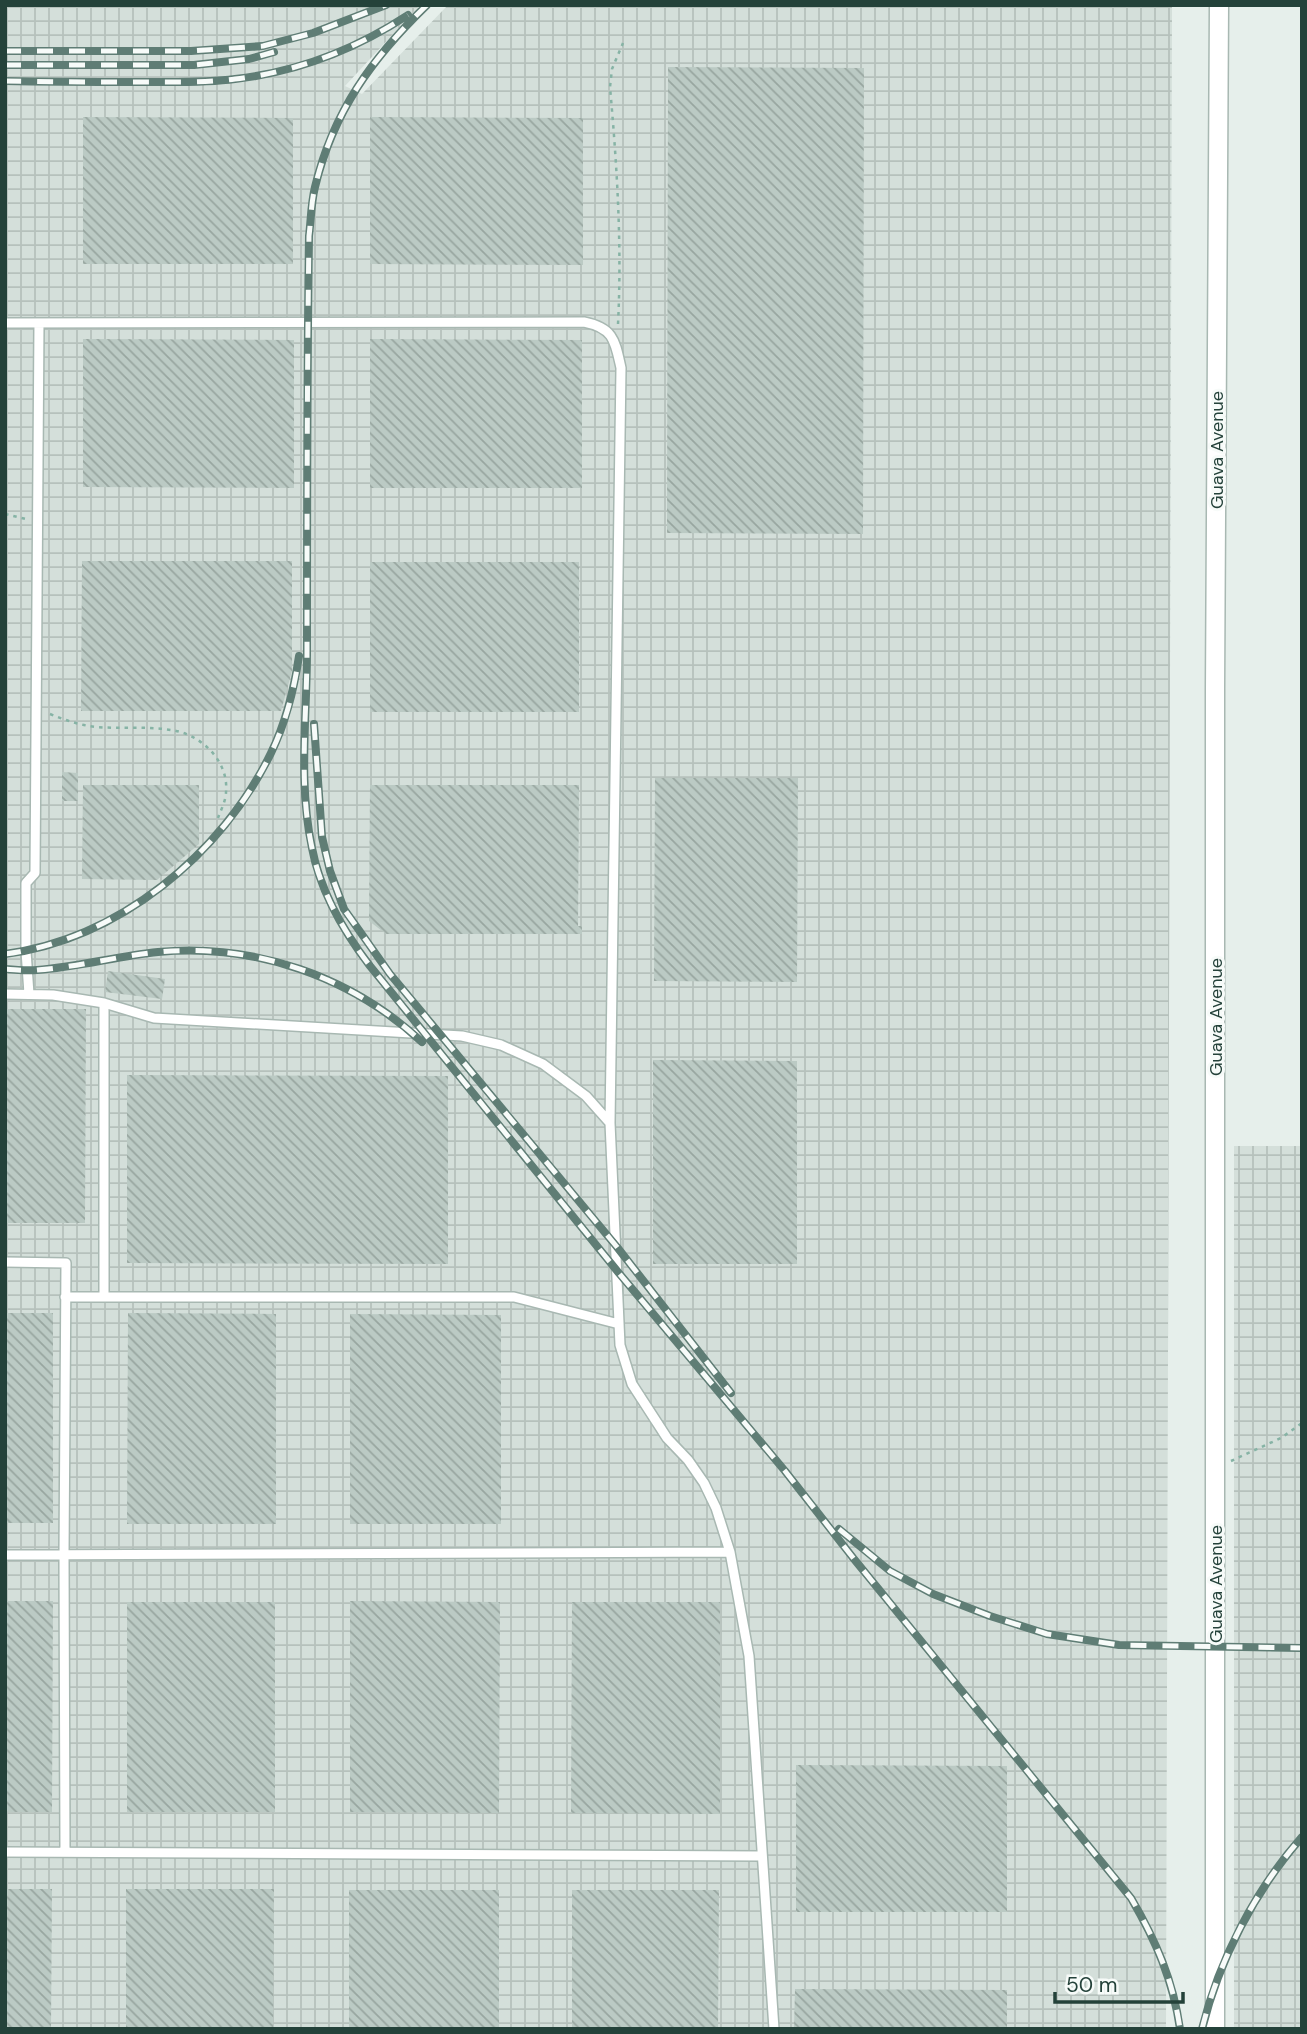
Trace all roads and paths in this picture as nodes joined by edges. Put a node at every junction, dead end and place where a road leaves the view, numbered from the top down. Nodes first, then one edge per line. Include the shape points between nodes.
1 (1219, 5) edge
2 (622, 43) dead end
3 (5, 323) edge
4 (39, 323) junction
5 (617, 348) junction
6 (5, 514) edge
7 (38, 521) junction
8 (37, 709) junction
9 (218, 818) dead end
10 (5, 994) edge
11 (29, 994) junction
12 (104, 1003) junction
13 (610, 1124) junction
14 (5, 1262) edge
15 (65, 1297) junction
16 (104, 1297) junction
17 (620, 1324) junction
18 (1302, 1423) edge
19 (1216, 1468) junction
20 (730, 1552) junction
21 (5, 1555) edge
22 (64, 1555) junction
23 (5, 1852) edge
24 (65, 1852) junction
25 (762, 1856) junction
26 (774, 2029) edge
27 (1215, 2029) edge

1 - 19 street, Guava Avenue
2 - 5 path via 610,87 620,283
3 - 4 lane
4 - 5 lane via 584,322 610,333
4 - 7 lane
5 - 13 lane via 621,368
6 - 7 path
7 - 8 lane
8 - 9 path via 75,723 175,730 199,740 215,754 225,775 227,793
8 - 11 lane via 35,873 26,883
10 - 11 lane
11 - 12 lane
12 - 13 lane via 154,1018 439,1034 488,1042 542,1064 586,1096
12 - 16 lane
13 - 17 lane
14 - 15 lane via 66,1263
15 - 16 lane
15 - 22 lane
16 - 17 lane via 514,1297
17 - 20 lane via 620,1345 632,1384 704,1483
18 - 19 path via 1281,1438
19 - 27 street, Guava Avenue
20 - 22 lane
20 - 25 lane via 749,1656
21 - 22 lane
22 - 24 lane
23 - 24 lane
24 - 25 lane
25 - 26 lane

